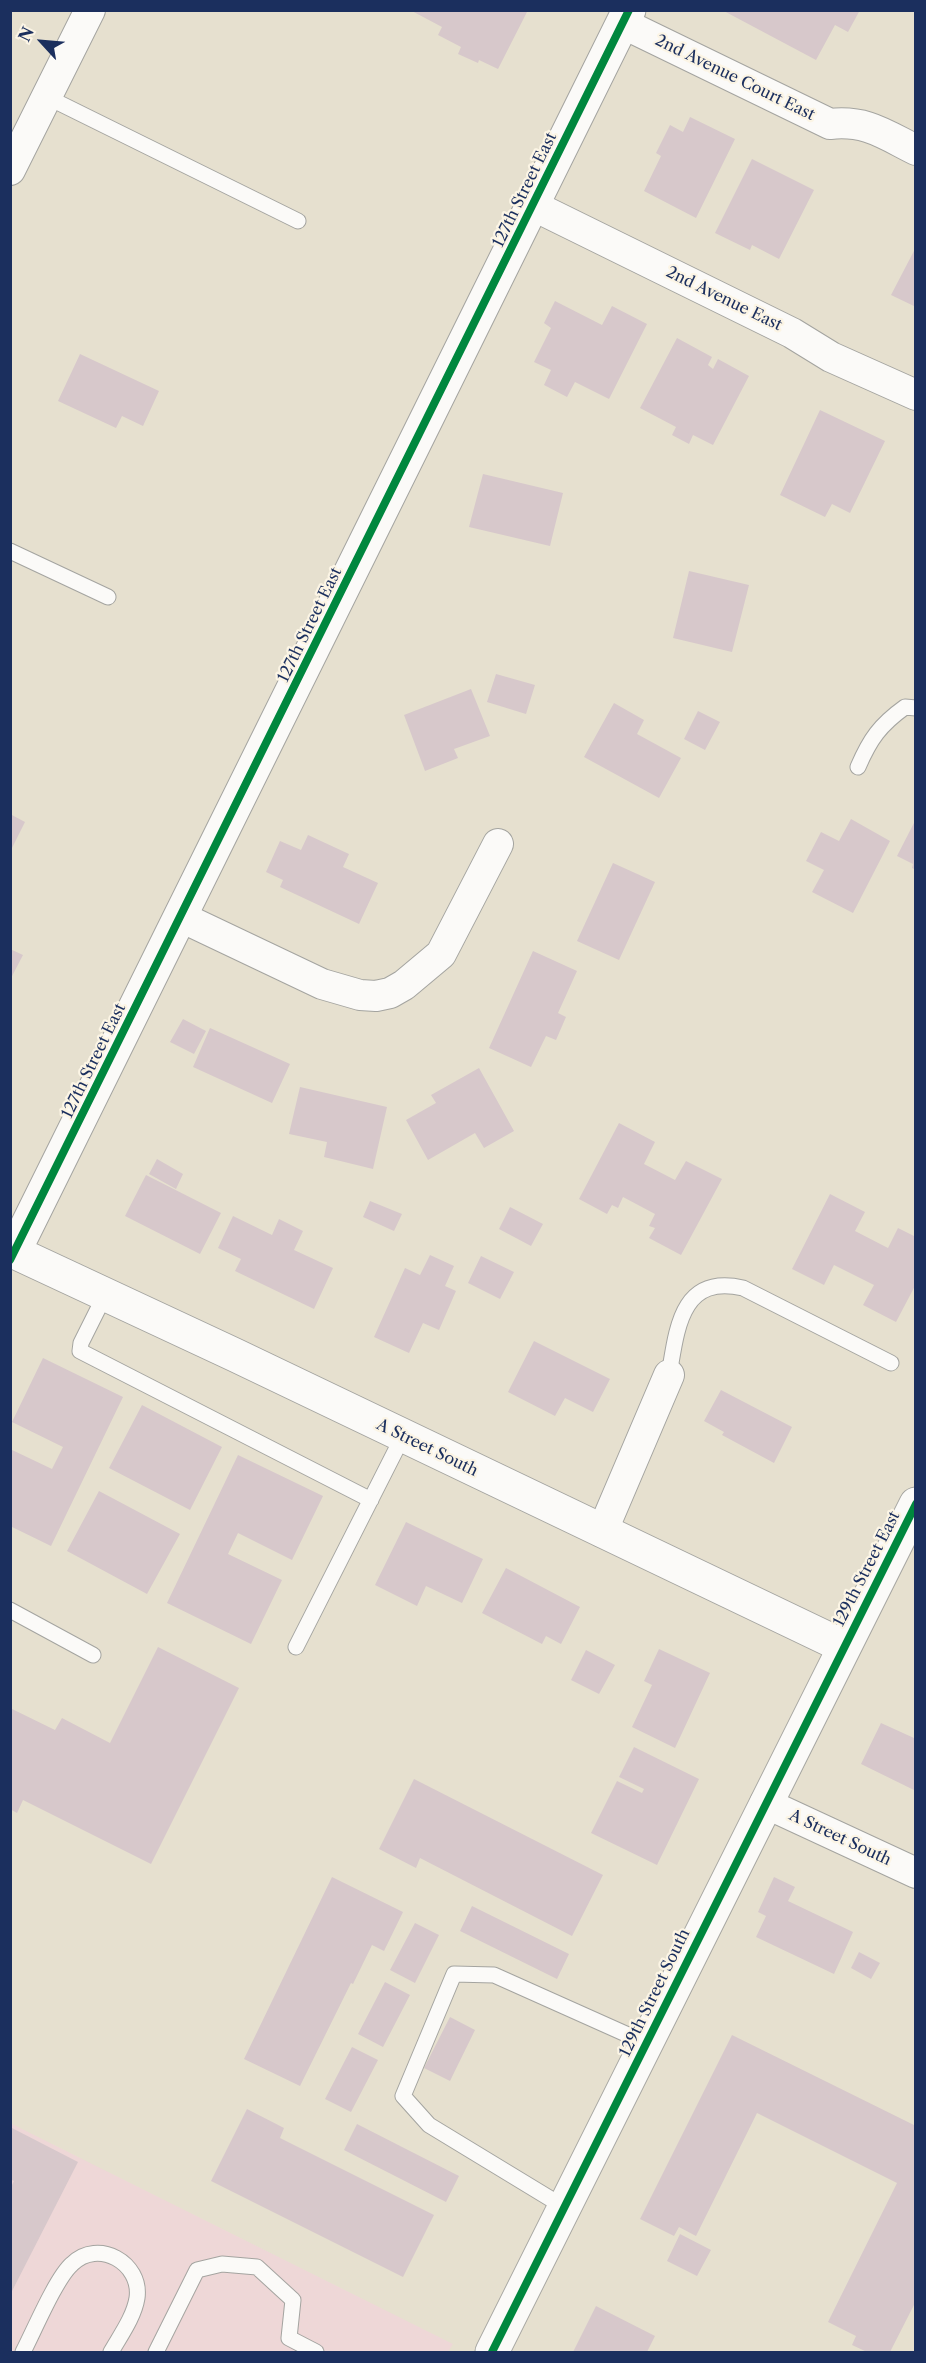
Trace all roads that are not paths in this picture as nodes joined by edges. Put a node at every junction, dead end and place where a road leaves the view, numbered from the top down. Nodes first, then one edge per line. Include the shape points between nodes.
1 (90, 10) edge
2 (625, 17) edge
3 (47, 97) junction
4 (915, 150) edge
5 (10, 170) edge
6 (532, 205) junction
7 (298, 221) dead end
8 (915, 395) edge
9 (10, 551) edge
10 (108, 597) dead end
11 (915, 708) edge
12 (858, 767) dead end
13 (498, 844) dead end
14 (180, 917) junction
15 (12, 1254) edge
16 (105, 1295) junction
17 (891, 1363) dead end
18 (669, 1375) joint
19 (403, 1436) junction
20 (371, 1500) junction
21 (915, 1504) edge
22 (602, 1532) junction
23 (10, 1610) edge
24 (296, 1647) dead end
25 (843, 1647) junction
26 (93, 1655) dead end
27 (765, 1803) junction
28 (915, 1873) edge
29 (645, 2043) junction
30 (564, 2207) junction
31 (23, 2352) edge
32 (111, 2352) edge
33 (156, 2352) edge
34 (316, 2352) edge
35 (492, 2352) edge

1 - 3 street
2 - 4 street, 2nd Avenue Court East via 830,124 868,126
2 - 6 street, 127th Street East
3 - 5 street
3 - 7 lane
6 - 8 street, 2nd Avenue East via 792,333 831,357
6 - 14 street, 127th Street East
9 - 10 lane
11 - 12 lane via 905,707 885,721 868,743
13 - 14 street via 441,954 390,993 360,995 322,984
14 - 15 street, 127th Street East
15 - 16 street, A Street South
16 - 19 street, A Street South
16 - 20 lane via 80,1351
17 - 18 lane via 729,1284 700,1290 690,1302 680,1322
18 - 22 street
19 - 20 lane
19 - 22 street, A Street South
20 - 24 lane
21 - 25 street, 129th Street East
22 - 25 street, A Street South
23 - 26 lane
25 - 27 street, 129th Street South
27 - 28 street, A Street South
27 - 29 street, 129th Street South
29 - 30 street, 129th Street South
29 - 30 lane via 494,1975 454,1974 403,2096 429,2125
30 - 35 street, 129th Street South
31 - 32 lane via 66,2271 82,2256 103,2253 125,2264 137,2286 136,2300
33 - 34 lane via 197,2270 222,2264 257,2267 293,2300 289,2338

